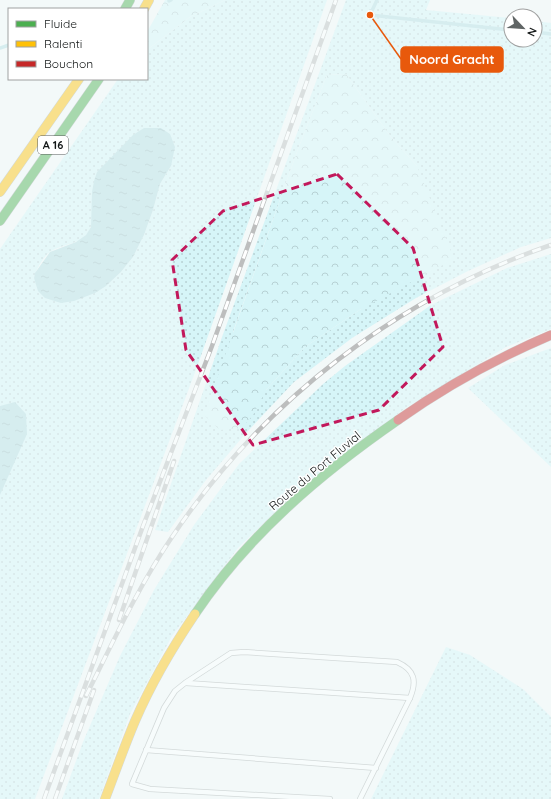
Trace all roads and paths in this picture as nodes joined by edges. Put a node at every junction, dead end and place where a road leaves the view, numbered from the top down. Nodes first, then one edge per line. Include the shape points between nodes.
1 (78, 80) edge
2 (98, 80) edge
3 (0, 192) edge
4 (0, 221) edge
5 (551, 335) edge
6 (185, 682) junction
7 (410, 698) junction
8 (146, 750) junction
9 (376, 768) junction
10 (105, 799) edge
11 (330, 799) edge
12 (360, 799) edge

1 - 3 main road, A 16
2 - 4 main road, A 16
5 - 10 main road, Route du Port Fluvial via 486,364 423,403 329,472 266,527 216,584 170,654 136,720
6 - 7 lane
6 - 7 lane via 231,654 239,652 392,661 403,665 411,673 414,684
6 - 8 lane via 167,702
7 - 9 lane
8 - 9 lane
8 - 11 lane via 132,784 145,789
9 - 12 lane

